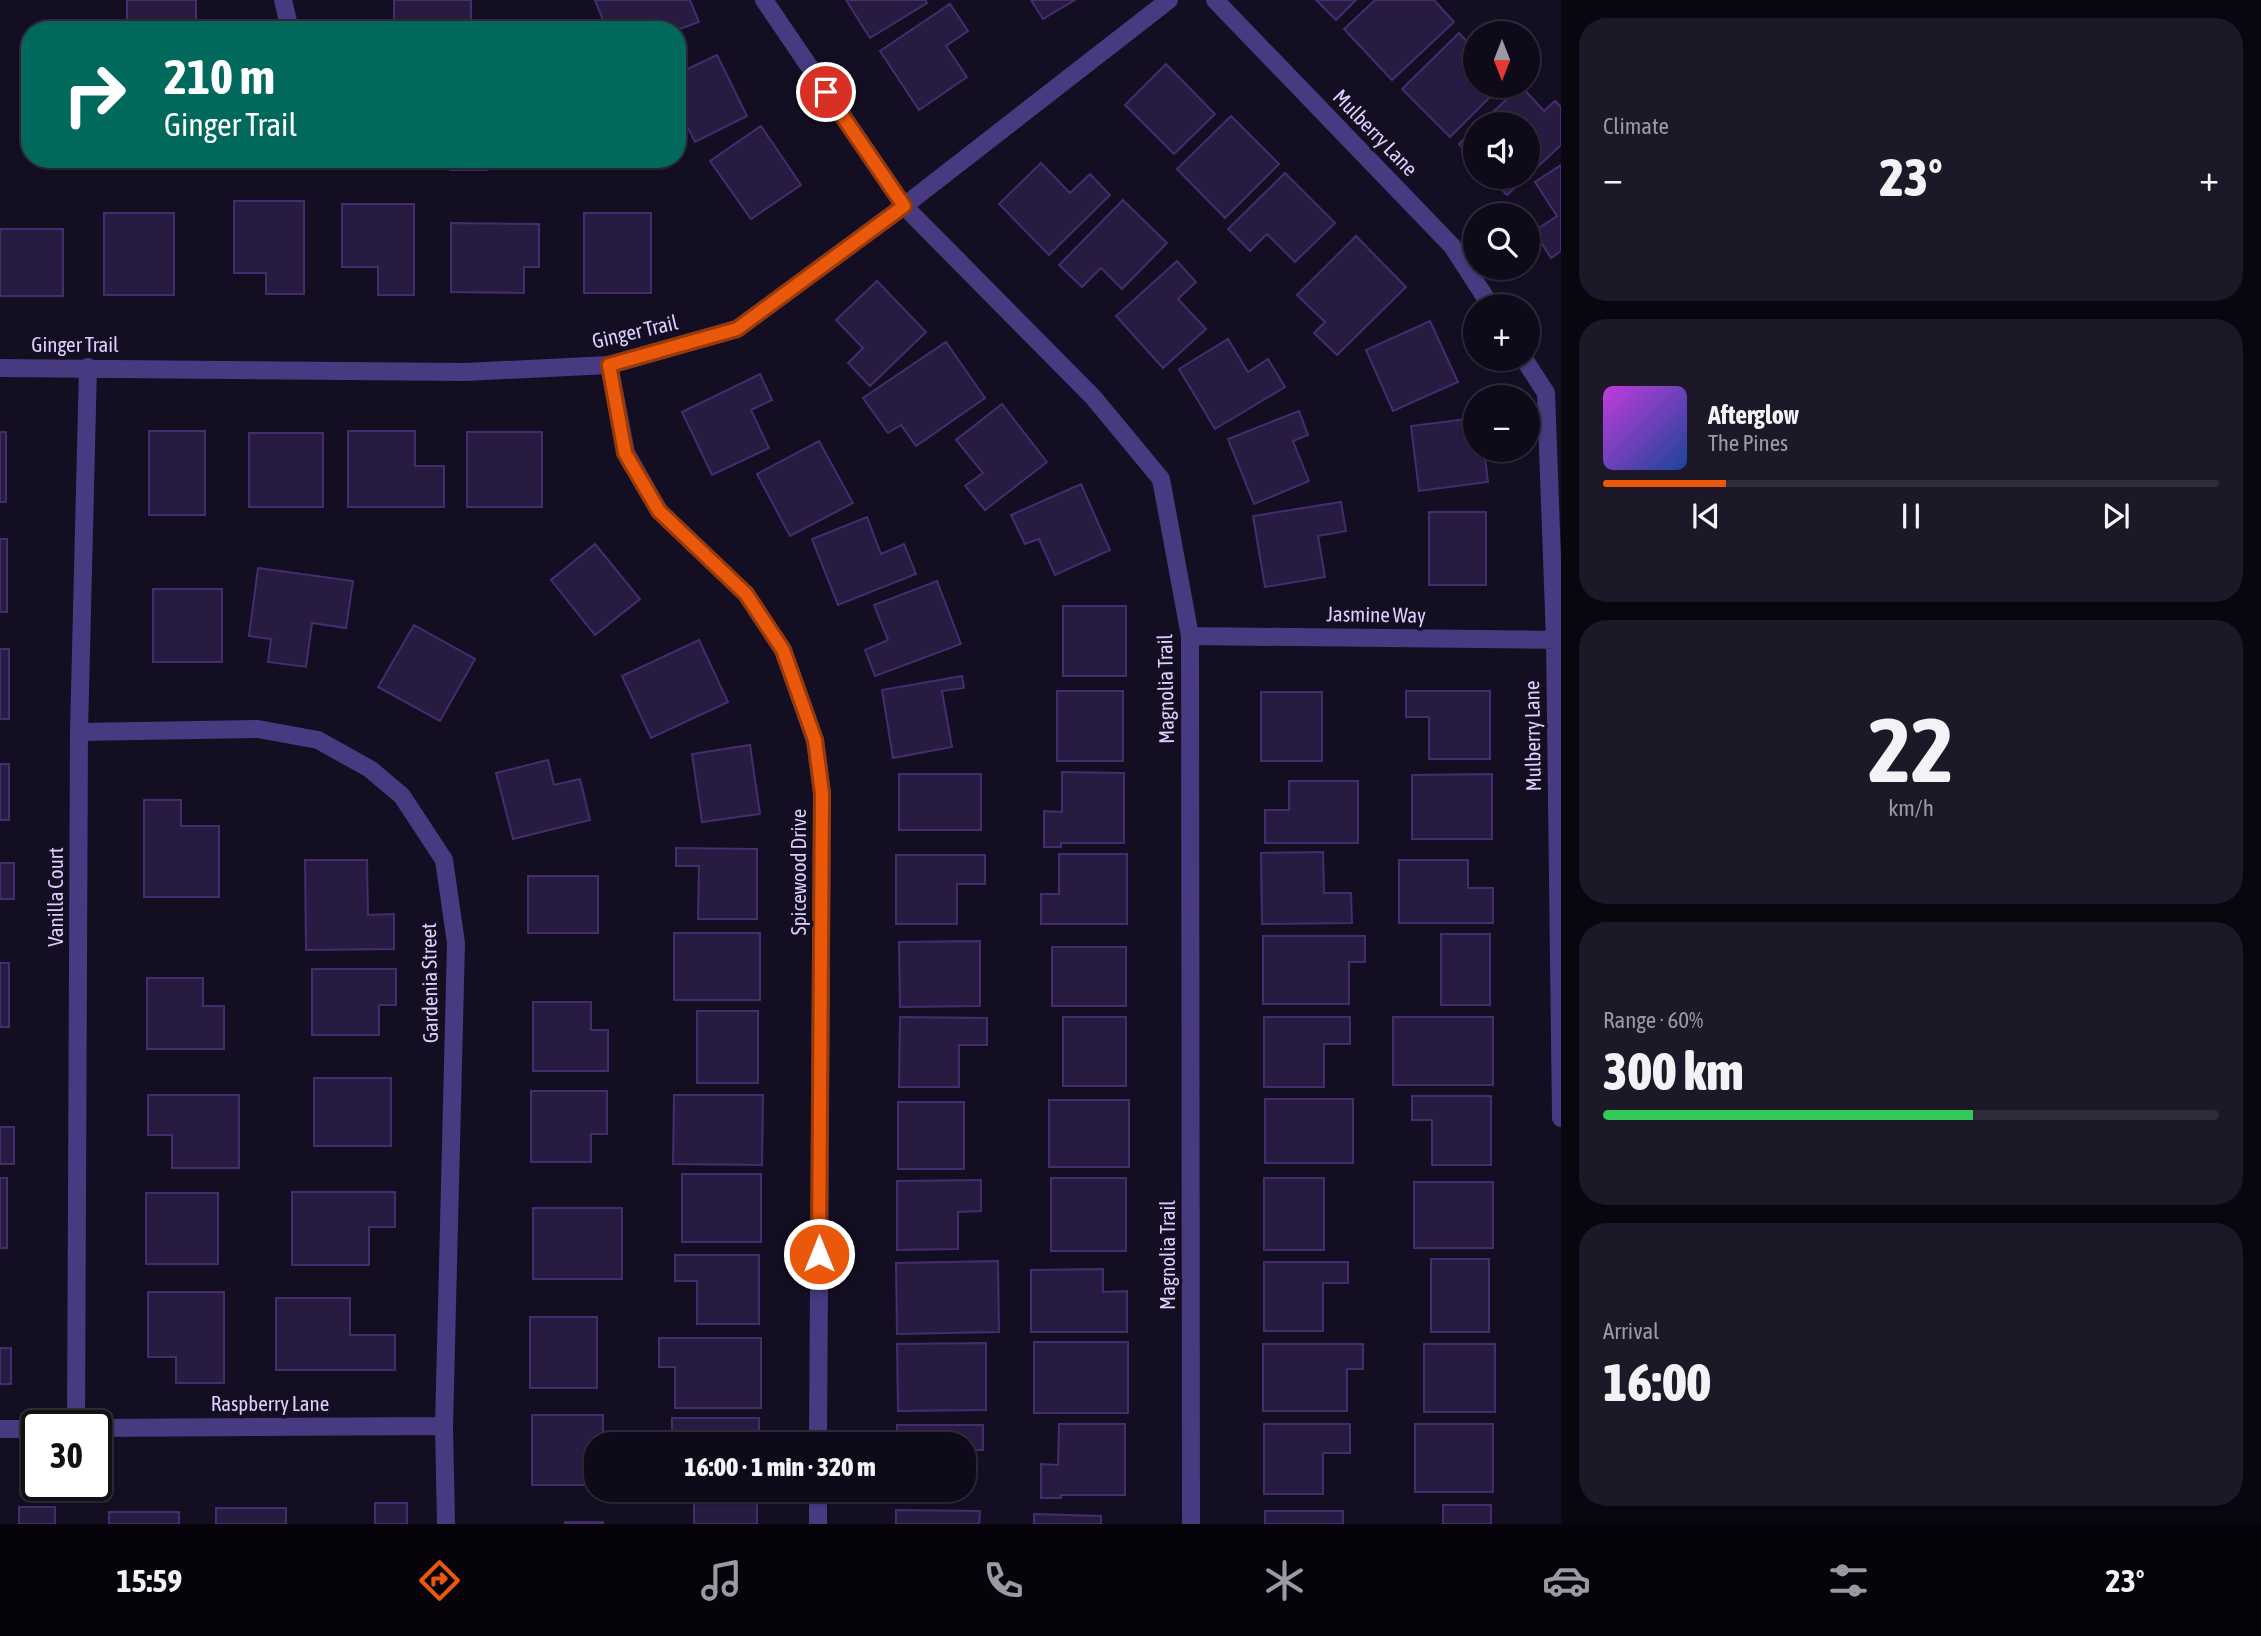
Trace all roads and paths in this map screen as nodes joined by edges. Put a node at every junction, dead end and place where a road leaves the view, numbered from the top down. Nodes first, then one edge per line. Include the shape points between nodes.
1 (283, 0) edge
2 (764, 0) edge
3 (1168, 0) edge
4 (1215, 0) edge
5 (288, 21) edge
6 (904, 206) junction
7 (1483, 294) edge
8 (609, 365) junction
9 (88, 367) junction
10 (0, 368) edge
11 (1532, 371) edge
12 (1190, 636) junction
13 (1558, 640) edge
14 (79, 732) junction
15 (1561, 1118) edge
16 (76, 1410) edge
17 (444, 1426) junction
18 (112, 1428) edge
19 (0, 1429) edge
20 (21, 1429) edge
21 (818, 1432) edge
22 (818, 1502) edge
23 (446, 1524) edge
24 (818, 1524) edge
25 (1191, 1524) edge

1 - 5 street
2 - 6 street, Magnolia Trail
3 - 6 street, Ginger Trail
4 - 7 street, Mulberry Lane via 1452,246
6 - 8 street, Ginger Trail via 737,329
6 - 12 street, Magnolia Trail via 1093,397 1161,479
8 - 9 street, Ginger Trail via 466,372
8 - 21 street, Spicewood Drive via 625,453 659,511 746,594 783,650 815,740 822,793
9 - 10 street, Ginger Trail
9 - 14 street, Vanilla Court
11 - 13 street, Mulberry Lane via 1546,393
12 - 13 street, Jasmine Way
12 - 25 street, Magnolia Trail
13 - 15 street, Mulberry Lane
14 - 16 street, Vanilla Court
14 - 17 street, Gardenia Street via 258,729 318,740 370,769 402,796 444,860 456,943
17 - 18 street, Raspberry Lane
17 - 23 street, Gardenia Street
19 - 20 street
22 - 24 street

